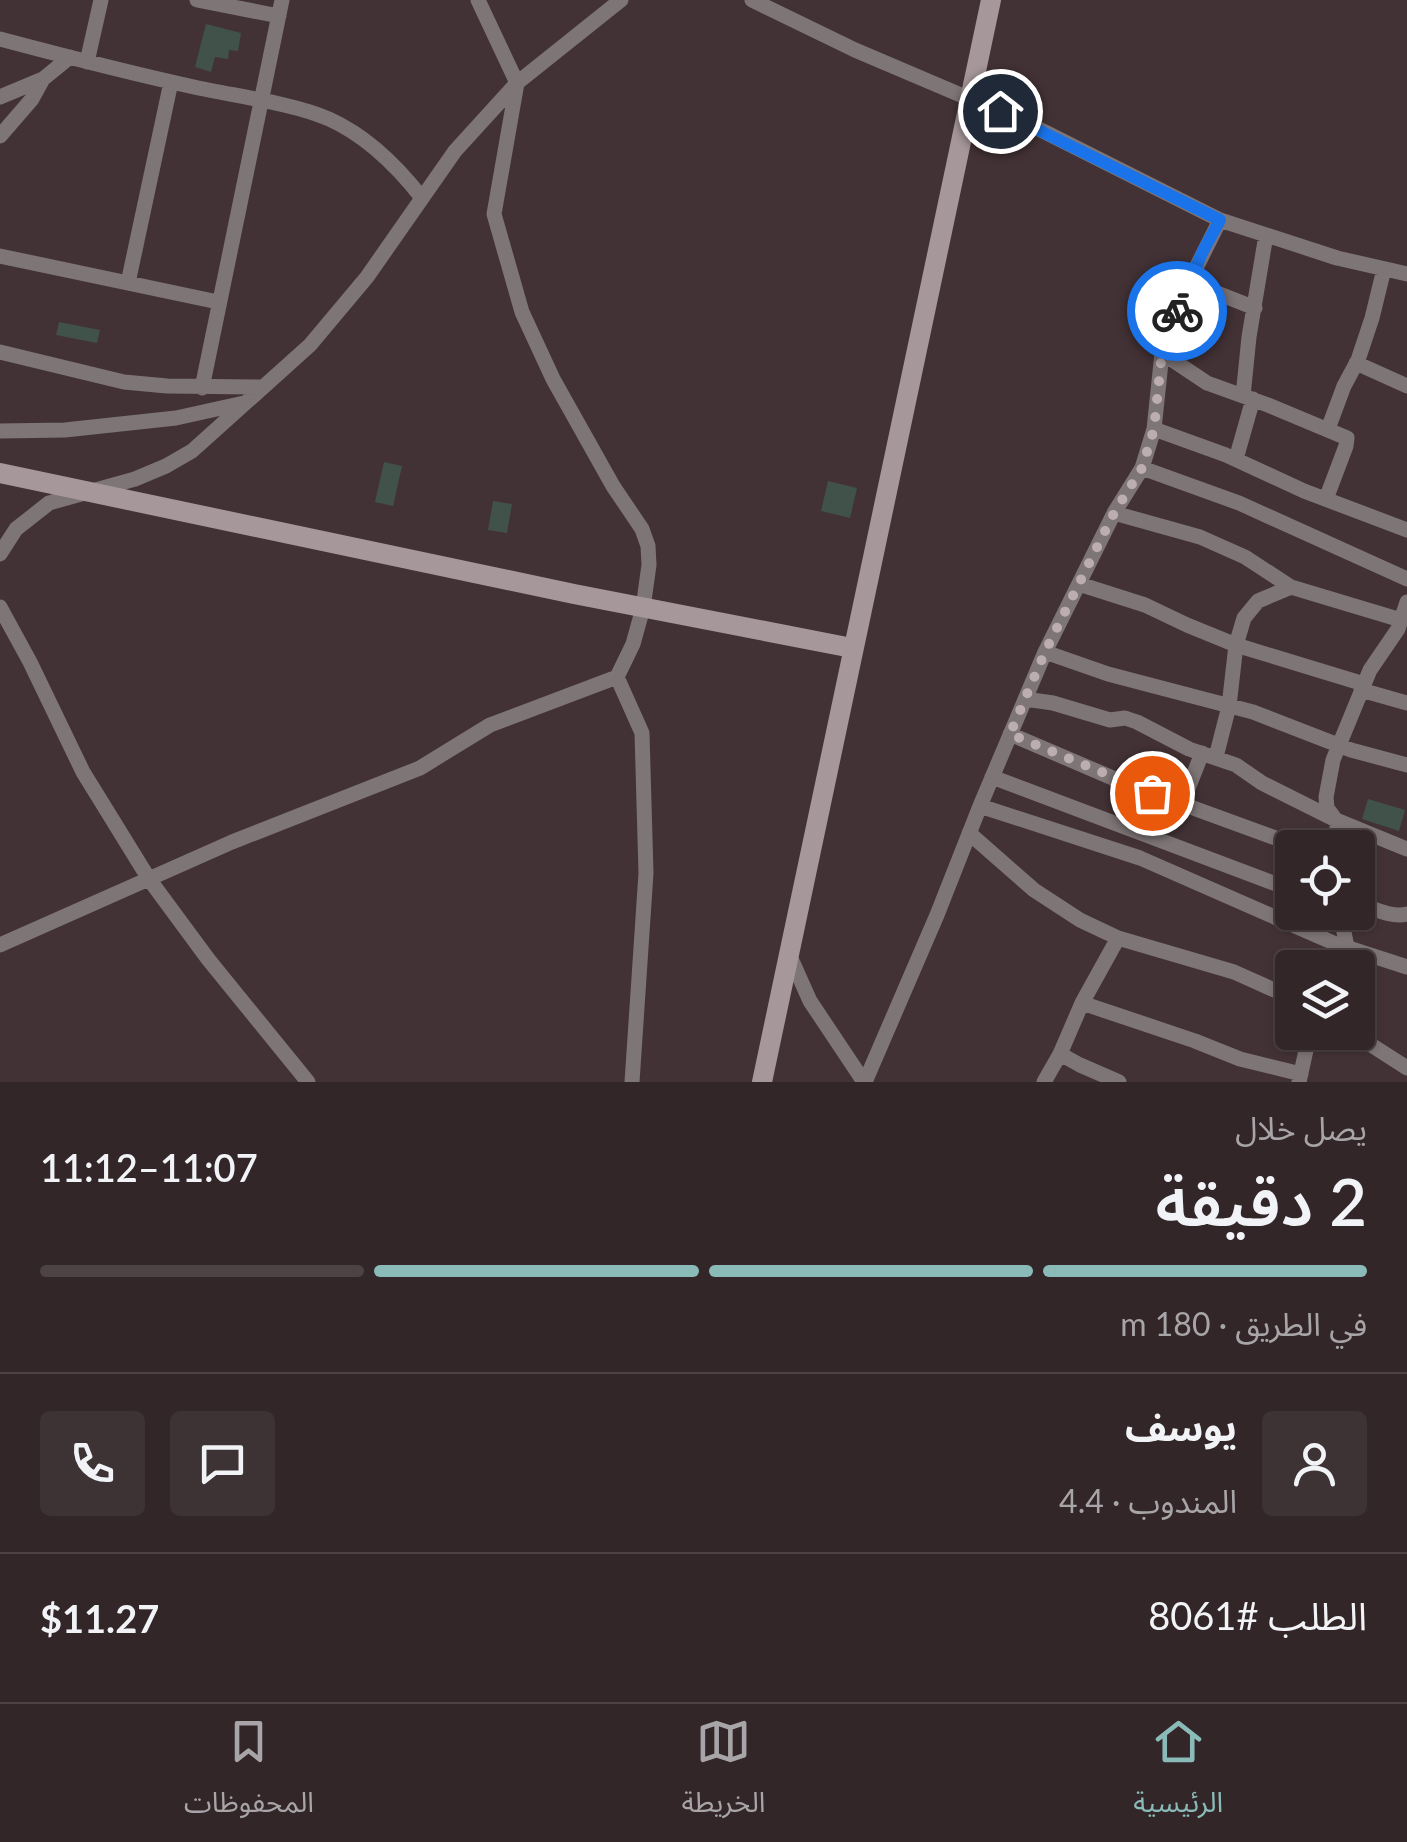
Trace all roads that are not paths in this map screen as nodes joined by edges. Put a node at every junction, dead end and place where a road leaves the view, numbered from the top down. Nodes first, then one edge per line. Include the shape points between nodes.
1 (100, 0) edge
2 (197, 0) edge
3 (478, 0) edge
4 (621, 0) edge
5 (752, 0) edge
6 (992, 0) edge
7 (280, 8) edge
8 (0, 39) edge
9 (70, 57) junction
10 (87, 62) junction
11 (43, 79) junction
12 (172, 82) junction
13 (516, 83) junction
14 (0, 97) edge
15 (970, 99) junction
16 (260, 101) junction
17 (0, 136) edge
18 (422, 198) junction
19 (1220, 220) junction
20 (1266, 235) junction
21 (0, 256) edge
22 (1384, 269) junction
23 (1407, 274) edge
24 (1190, 282) junction
25 (128, 283) junction
26 (218, 302) junction
27 (1254, 308) junction
28 (0, 352) edge
29 (1162, 352) junction
30 (1356, 364) junction
31 (1407, 386) edge
32 (202, 388) junction
33 (262, 388) junction
34 (1248, 398) junction
35 (246, 403) junction
36 (1154, 429) junction
37 (1328, 429) junction
38 (0, 431) edge
39 (1236, 459) junction
40 (1142, 468) junction
41 (0, 473) edge
42 (92, 492) junction
43 (1326, 499) junction
44 (1114, 513) junction
45 (1407, 530) edge
46 (0, 554) edge
47 (1407, 579) edge
48 (1079, 584) junction
49 (1291, 587) junction
50 (1407, 602) edge
51 (0, 606) edge
52 (643, 608) junction
53 (1402, 627) edge
54 (1236, 645) junction
55 (852, 648) junction
56 (1045, 652) junction
57 (617, 677) junction
58 (1363, 687) junction
59 (1025, 699) junction
60 (1407, 703) edge
61 (1228, 706) junction
62 (1010, 734) junction
63 (1338, 746) junction
64 (1209, 755) junction
65 (1407, 765) edge
66 (992, 777) junction
67 (1182, 804) junction
68 (980, 806) junction
69 (1336, 820) junction
70 (1337, 830) edge
71 (969, 833) junction
72 (1275, 838) edge
73 (1407, 849) edge
74 (149, 879) junction
75 (1275, 884) edge
76 (1375, 910) edge
77 (1407, 914) edge
78 (1341, 930) edge
79 (1118, 938) junction
80 (0, 945) edge
81 (1341, 945) junction
82 (1338, 950) edge
83 (789, 954) junction
84 (1407, 967) edge
85 (1275, 991) edge
86 (1082, 1003) junction
87 (1375, 1047) edge
88 (1306, 1050) edge
89 (1060, 1054) junction
90 (1407, 1068) edge
91 (1300, 1078) edge
92 (308, 1082) edge
93 (632, 1082) edge
94 (762, 1082) edge
95 (865, 1082) edge
96 (1044, 1082) edge
97 (1119, 1082) edge

1 - 10 street
2 - 7 street
3 - 13 street
4 - 13 street
5 - 15 street
6 - 15 main road
7 - 16 street
8 - 9 street
9 - 10 street
9 - 11 street
10 - 12 street
11 - 14 street
11 - 17 street
12 - 16 street
12 - 25 street
13 - 18 street
13 - 52 street via 494,214 522,312 545,362 642,529 649,565
15 - 19 street
15 - 55 main road
16 - 18 street via 329,119 360,137
16 - 26 street
18 - 33 street via 322,331
19 - 20 street
19 - 24 street
20 - 22 street
20 - 27 street
21 - 25 street
22 - 23 street
22 - 30 street
24 - 27 street
24 - 29 street
25 - 26 street
26 - 32 street
27 - 34 street
28 - 32 street via 124,382
29 - 34 street via 1200,380
29 - 36 street
30 - 31 street
30 - 37 street
32 - 33 street
33 - 35 street
34 - 37 street
34 - 39 street
35 - 38 street via 176,418
35 - 42 street via 192,451
36 - 39 street
36 - 40 street
37 - 43 street via 1348,441
39 - 43 street
40 - 44 street
40 - 47 street via 1239,502
41 - 42 main road
42 - 46 street via 49,504 16,529
42 - 52 main road
43 - 45 street
44 - 48 street
44 - 49 street via 1212,541
48 - 54 street via 1145,604
48 - 56 street
49 - 53 street
49 - 54 street via 1250,609
50 - 53 street
51 - 74 street via 84,772
52 - 55 main road
52 - 57 street
53 - 58 street
54 - 58 street
54 - 61 street
55 - 83 main road
56 - 59 street
56 - 61 street
57 - 74 street via 490,725 420,768
57 - 93 street via 642,733 646,873
58 - 60 street
58 - 63 street
59 - 62 street
59 - 64 street via 1125,718
61 - 63 street
61 - 64 street
62 - 66 street
62 - 67 street
63 - 65 street
63 - 69 street via 1326,798
64 - 67 street
64 - 69 street
66 - 68 street
66 - 75 street
67 - 72 street
68 - 71 street
68 - 81 street via 1140,858
69 - 70 street
69 - 73 street
71 - 79 street via 1034,890
71 - 95 street
74 - 80 street
74 - 92 street
76 - 77 street
78 - 81 street
79 - 85 street via 1211,964
79 - 86 street
81 - 82 street
81 - 84 street
83 - 94 main road
83 - 95 street via 810,1001
86 - 89 street
86 - 91 street
87 - 90 street
88 - 91 street
89 - 96 street
89 - 97 street

